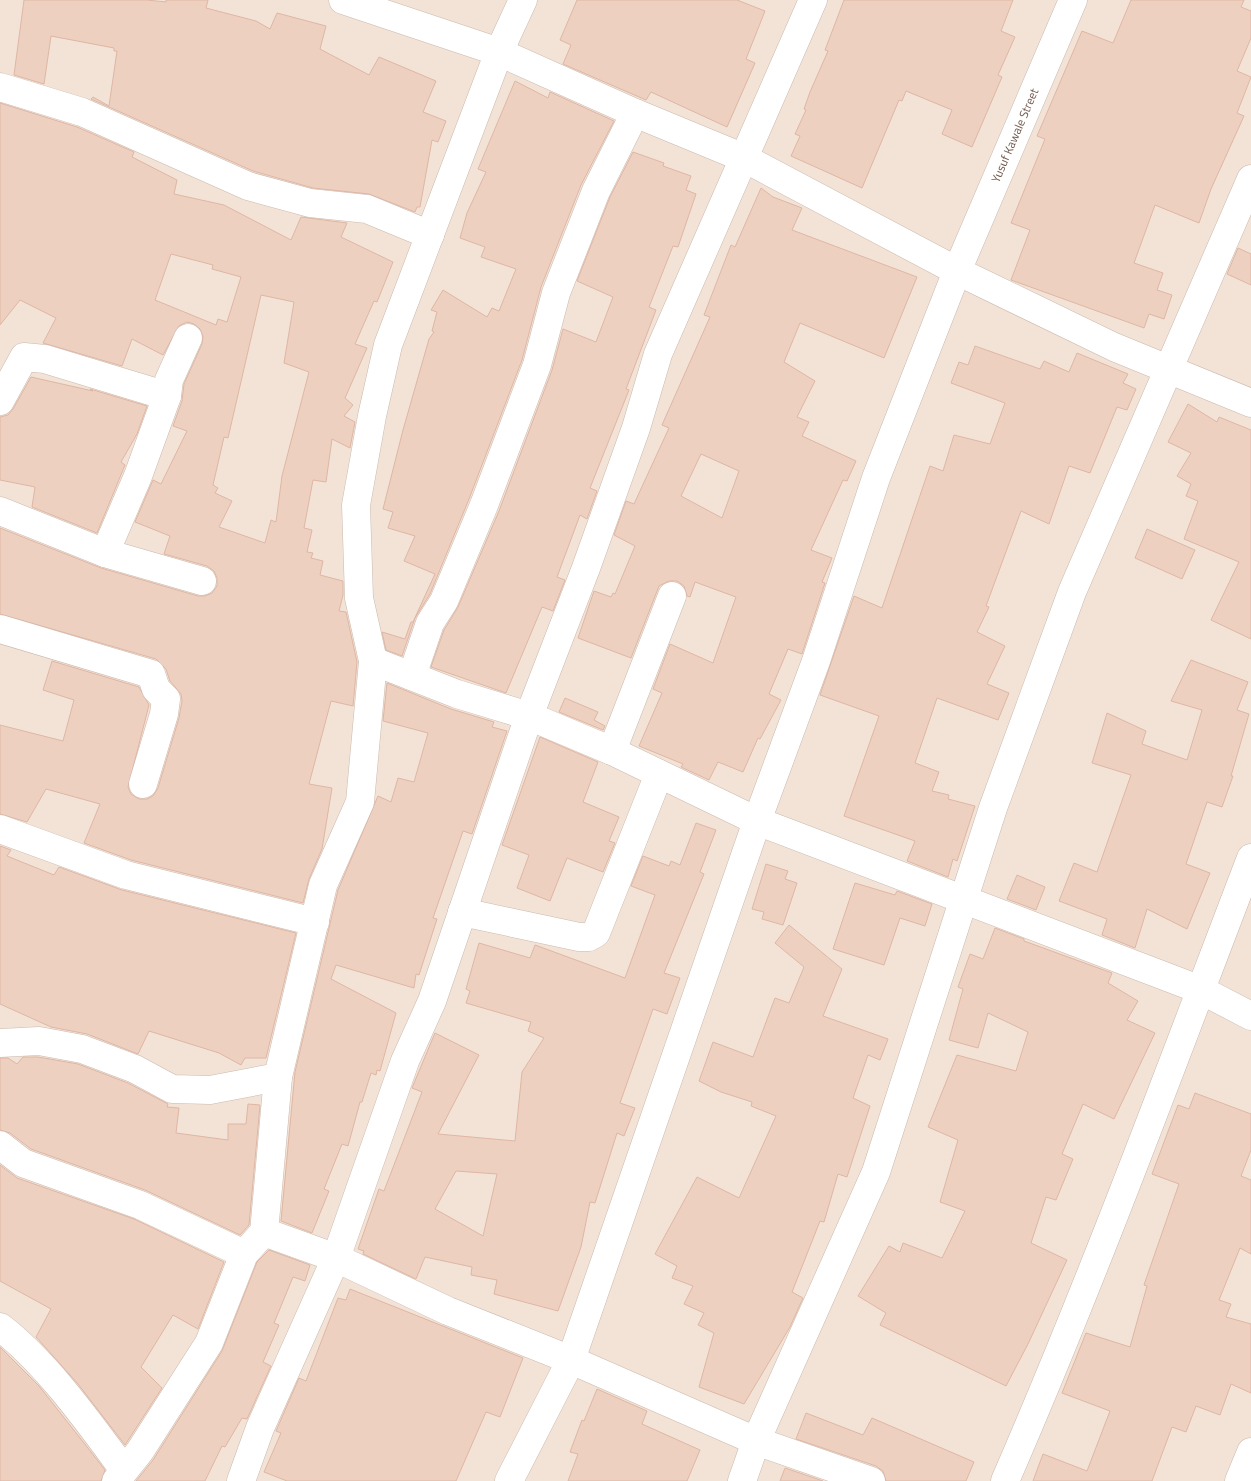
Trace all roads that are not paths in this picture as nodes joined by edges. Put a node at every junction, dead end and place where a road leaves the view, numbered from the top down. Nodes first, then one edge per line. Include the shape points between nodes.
1 (343, 0) edge
2 (523, 0) edge
3 (813, 0) edge
4 (1073, 0) edge
5 (380, 7) edge
6 (498, 52) junction
7 (0, 87) edge
8 (635, 113) junction
9 (744, 158) junction
10 (1251, 179) edge
11 (430, 235) junction
12 (957, 271) junction
13 (188, 338) dead end
14 (1168, 371) junction
15 (167, 396) junction
16 (0, 401) edge
17 (1251, 403) edge
18 (0, 511) edge
19 (105, 553) junction
20 (202, 581) dead end
21 (672, 596) dead end
22 (0, 629) edge
23 (373, 661) junction
24 (412, 676) junction
25 (529, 716) junction
26 (612, 751) junction
27 (660, 774) junction
28 (143, 784) dead end
29 (758, 821) junction
30 (0, 829) edge
31 (1251, 858) edge
32 (963, 899) junction
33 (462, 912) junction
34 (315, 922) junction
35 (1201, 990) junction
36 (1251, 1016) edge
37 (0, 1043) edge
38 (278, 1077) junction
39 (0, 1145) edge
40 (264, 1232) junction
41 (244, 1254) junction
42 (336, 1258) junction
43 (0, 1327) edge
44 (571, 1360) junction
45 (756, 1441) junction
46 (1251, 1452) edge
47 (120, 1476) edge
48 (241, 1481) edge
49 (510, 1481) edge
50 (742, 1481) edge
51 (871, 1481) edge
52 (1005, 1481) edge
53 (1239, 1481) edge

1 - 5 street
2 - 6 street
3 - 9 street
4 - 12 street, Yusuf Kawale Street
5 - 6 street
6 - 8 street
6 - 11 street
7 - 11 street via 82,112 248,186 310,204 367,209
8 - 9 street
8 - 24 street via 596,190 556,293 537,365 444,601 430,623
9 - 12 street
9 - 25 street via 658,354 605,515
10 - 14 street
11 - 23 street via 388,345 356,504 359,598
12 - 14 street
12 - 29 street, Yusuf Kawale Street via 876,478 816,661
13 - 15 street via 169,380
14 - 17 street
14 - 32 street via 1072,592
15 - 16 street via 45,359 24,357
15 - 19 street
18 - 19 street
19 - 20 street
21 - 26 street
22 - 28 street via 151,674 156,689 166,699
23 - 24 street
23 - 34 street via 360,802 323,885
24 - 25 street
25 - 26 street
25 - 33 street
26 - 27 street
27 - 29 street
27 - 33 street via 596,933 580,937
29 - 32 street
29 - 44 street, Yusuf Kawale Street
30 - 34 street via 126,875
31 - 35 street
32 - 35 street
32 - 45 street via 876,1172
33 - 42 street via 432,1001 405,1061
34 - 38 street
35 - 36 street
35 - 52 street via 1127,1188
37 - 38 street via 39,1041 82,1049 135,1068 172,1089 210,1090
38 - 40 street
39 - 41 street via 22,1163 140,1205
40 - 41 street
40 - 42 street
41 - 47 street via 209,1342 140,1451
42 - 44 street via 448,1311
42 - 48 street via 260,1428
43 - 47 street via 82,1413
44 - 45 street
44 - 49 street, Yusuf Kawale Street
45 - 50 street
45 - 51 street
46 - 53 street

